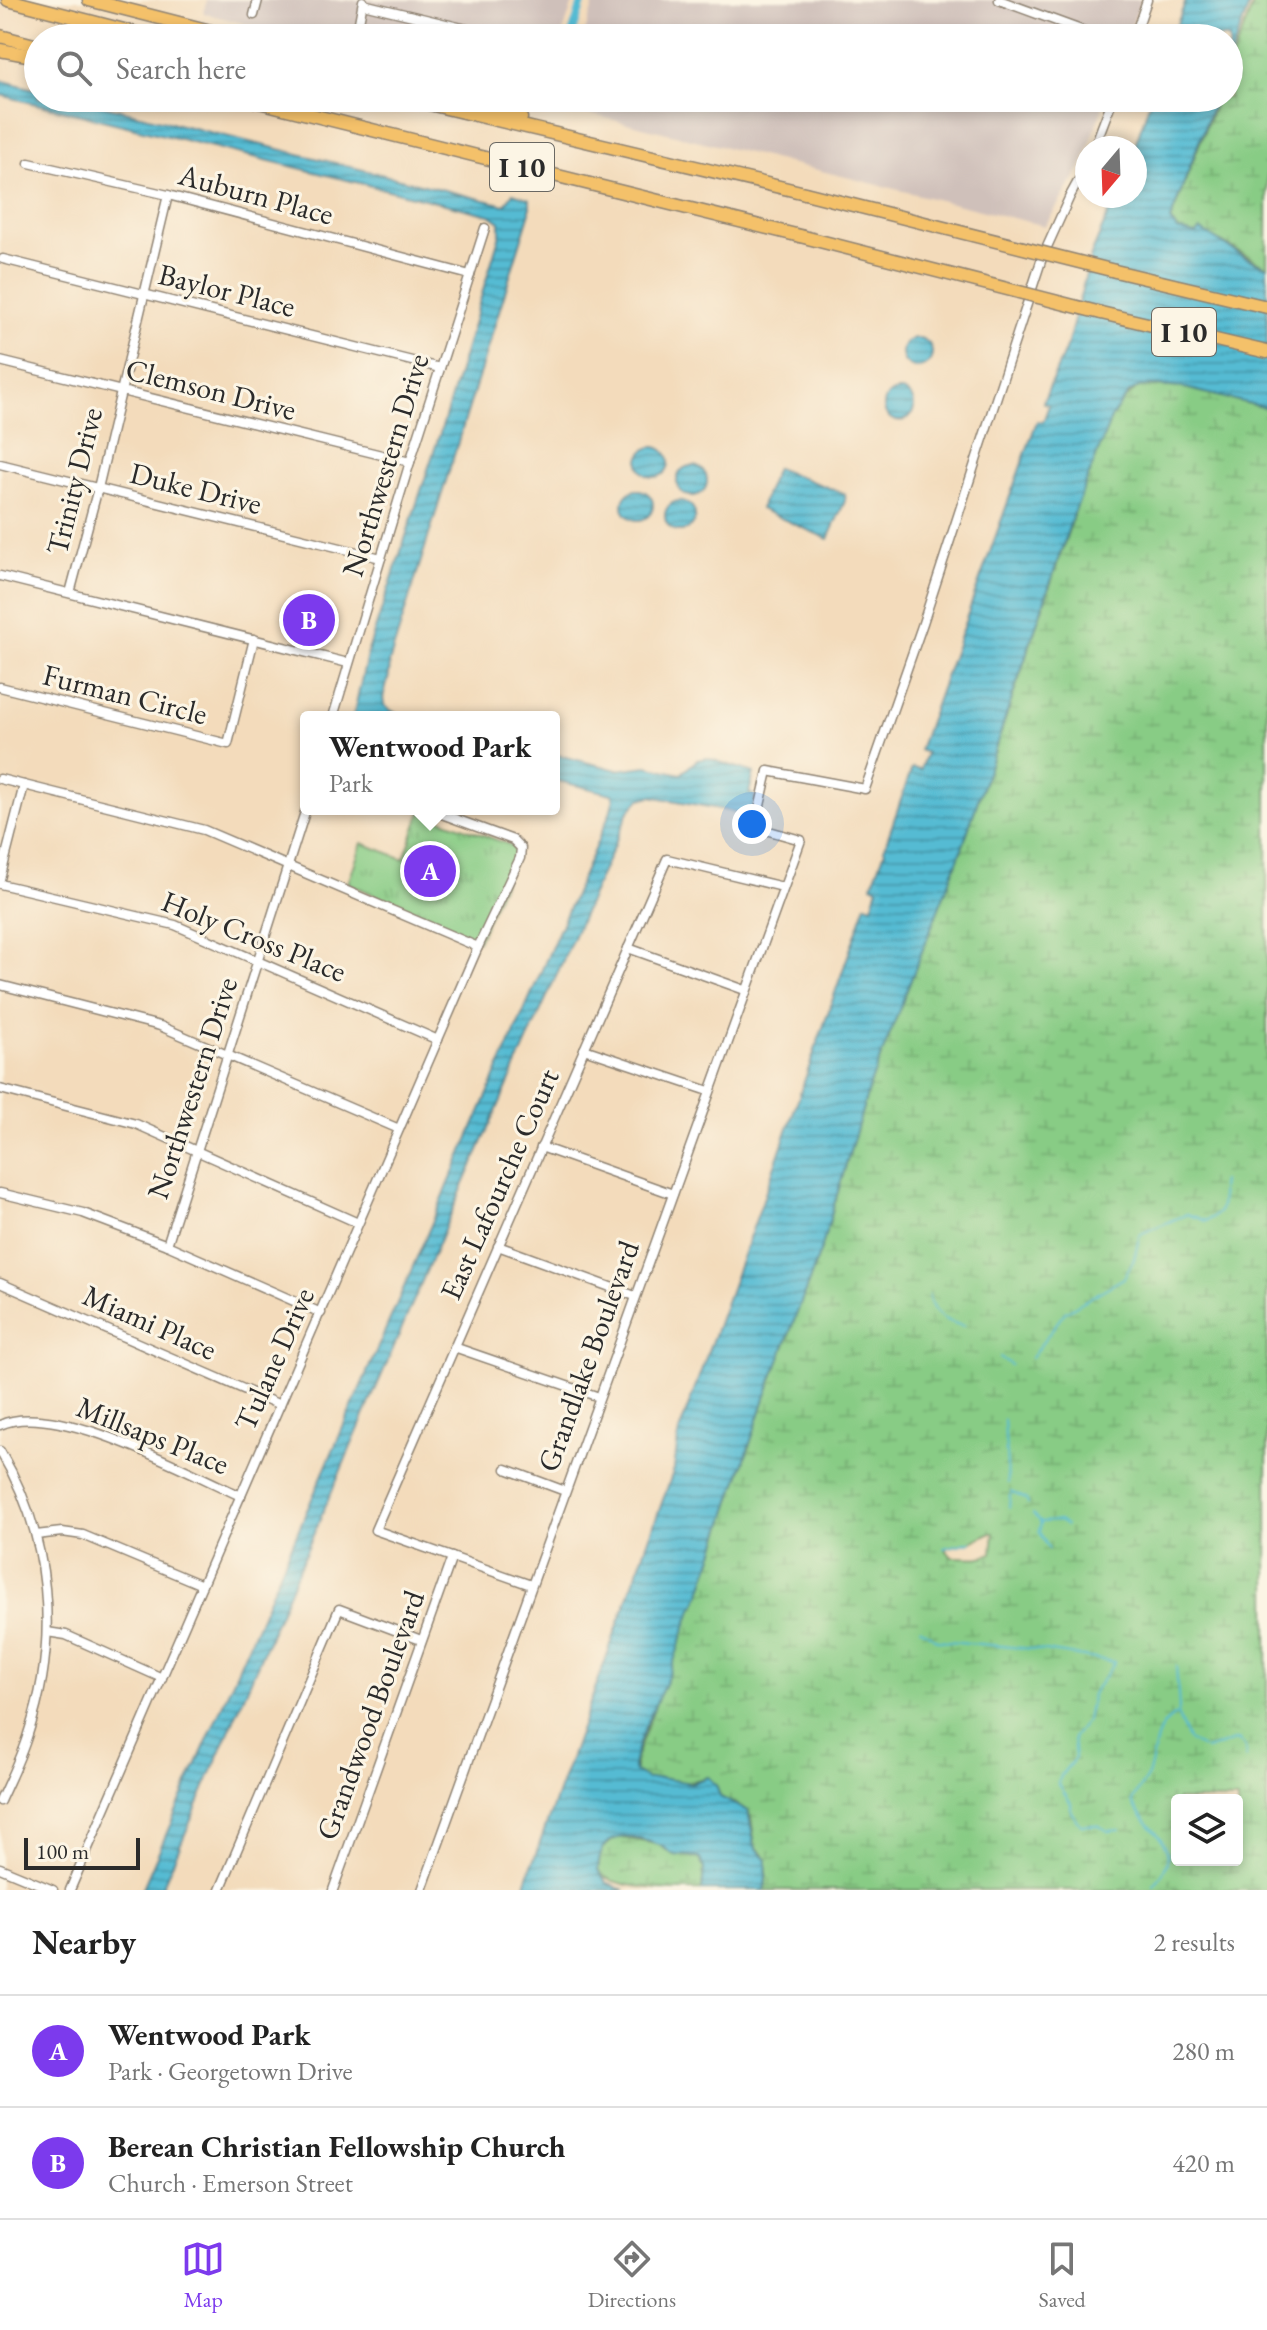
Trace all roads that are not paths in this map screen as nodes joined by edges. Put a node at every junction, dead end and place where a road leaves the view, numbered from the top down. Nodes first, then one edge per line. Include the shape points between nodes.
1 (8, 0) edge
2 (89, 0) edge
3 (258, 0) edge
4 (999, 0) edge
5 (1147, 0) edge
6 (363, 2) edge
7 (254, 15) dead end
8 (101, 24) edge
9 (183, 24) edge
10 (359, 24) edge
11 (449, 24) edge
12 (1065, 24) edge
13 (1139, 24) edge
14 (0, 36) edge
15 (24, 42) edge
16 (0, 50) edge
17 (24, 54) edge
18 (300, 112) edge
19 (464, 112) edge
20 (502, 112) edge
21 (1108, 112) edge
22 (1099, 136) edge
23 (592, 142) junction
24 (29, 163) dead end
25 (1075, 190) edge
26 (168, 195) junction
27 (485, 228) dead end
28 (3, 259) dead end
29 (470, 275) junction
30 (144, 294) junction
31 (1267, 307) edge
32 (1267, 352) edge
33 (0, 361) edge
34 (440, 368) junction
35 (122, 392) junction
36 (410, 462) junction
37 (0, 464) edge
38 (98, 488) junction
39 (381, 558) junction
40 (0, 576) edge
41 (70, 593) junction
42 (254, 639) junction
43 (348, 663) junction
44 (0, 687) edge
45 (335, 711) edge
46 (0, 779) edge
47 (24, 785) junction
48 (304, 815) edge
49 (444, 815) edge
50 (290, 865) junction
51 (0, 882) edge
52 (783, 887) junction
53 (478, 947) junction
54 (628, 948) junction
55 (259, 960) junction
56 (0, 985) edge
57 (745, 990) junction
58 (438, 1040) junction
59 (584, 1049) junction
60 (228, 1057) junction
61 (0, 1089) edge
62 (709, 1091) junction
63 (399, 1129) junction
64 (541, 1147) junction
65 (197, 1151) junction
66 (0, 1193) edge
67 (673, 1194) junction
68 (358, 1223) junction
69 (167, 1245) junction
70 (498, 1246) junction
71 (0, 1283) edge
72 (635, 1296) junction
73 (321, 1313) junction
74 (454, 1347) junction
75 (599, 1397) junction
76 (280, 1405) junction
77 (0, 1425) edge
78 (0, 1451) edge
79 (506, 1469) dead end
80 (565, 1491) junction
81 (241, 1496) junction
82 (36, 1535) junction
83 (452, 1557) junction
84 (202, 1585) junction
85 (531, 1585) junction
86 (47, 1632) junction
87 (421, 1640) junction
88 (162, 1678) junction
89 (0, 1801) edge
90 (0, 1868) edge
91 (53, 1890) edge
92 (70, 1890) edge
93 (220, 1890) edge
94 (333, 1890) edge
95 (422, 1890) edge

1 - 8 highway
2 - 9 highway
3 - 7 street
4 - 12 street
5 - 13 street
6 - 10 street
6 - 11 street
14 - 15 highway
16 - 17 highway
18 - 32 highway, I 10, bridge
19 - 23 highway, I 10
20 - 23 highway
21 - 22 street
23 - 31 highway, I 10, bridge
24 - 26 street, Auburn Place
25 - 52 street, Grandlake Boulevard via 1042,258 865,789 768,771 755,827 801,840
26 - 29 street, Auburn Place
26 - 30 street, Trinity Drive
27 - 29 street, Northwestern Drive
28 - 30 street, Baylor Place
29 - 34 street, Northwestern Drive
30 - 34 street, Baylor Place
30 - 35 street, Trinity Drive
33 - 35 street, Clemson Drive
34 - 36 street, Northwestern Drive
35 - 36 street, Clemson Drive
35 - 38 street, Trinity Drive
36 - 39 street, Northwestern Drive
37 - 38 street, Duke Drive
38 - 39 street, Duke Drive
38 - 41 street, Trinity Drive
39 - 43 street, Northwestern Drive
40 - 41 street
41 - 42 street
42 - 43 street
42 - 44 street, Furman Circle via 228,744
43 - 45 street, Northwestern Drive
46 - 47 street
47 - 50 street via 204,830
47 - 51 street
48 - 50 street, Northwestern Drive
49 - 53 street, Tulane Drive via 513,840 521,848
50 - 53 street
50 - 55 street, Northwestern Drive
51 - 55 street, Holy Cross Place via 175,925
52 - 54 street, East Lafourche Court via 667,859
52 - 57 street, Grandlake Boulevard
53 - 58 street, Tulane Drive
54 - 57 street
54 - 59 street, East Lafourche Court
55 - 58 street, Holy Cross Place
55 - 60 street, Northwestern Drive
56 - 60 street via 160,1026
57 - 62 street, Grandlake Boulevard
58 - 63 street, Tulane Drive
59 - 62 street
59 - 64 street, East Lafourche Court
60 - 63 street
60 - 65 street, Northwestern Drive
61 - 65 street via 136,1124
62 - 67 street, Grandlake Boulevard
63 - 68 street, Tulane Drive
64 - 67 street
64 - 70 street, East Lafourche Court
65 - 68 street
65 - 69 street, Northwestern Drive
66 - 69 street via 83,1213
67 - 72 street, Grandlake Boulevard
68 - 73 street, Tulane Drive
69 - 73 street
70 - 72 street
70 - 74 street, East Lafourche Court
71 - 76 street, Miami Place
72 - 75 street, Grandlake Boulevard
73 - 76 street, Tulane Drive
74 - 75 street
74 - 83 street, East Lafourche Court via 375,1530
75 - 80 street, Grandlake Boulevard
76 - 81 street, Tulane Drive
77 - 81 street, Millsaps Place via 31,1419 90,1430
78 - 82 street via 26,1501
79 - 80 street
80 - 85 street, Grandlake Boulevard
81 - 84 street, Tulane Drive
82 - 84 street via 83,1535
82 - 86 street
83 - 85 street
83 - 87 street, Grandwood Boulevard
84 - 88 street, Tulane Drive
85 - 95 street, Grandlake Boulevard
86 - 88 street via 66,1635
86 - 89 street via 29,1732
87 - 93 street via 339,1609
87 - 94 street, Grandwood Boulevard
88 - 92 street, Tulane Drive
90 - 91 street

